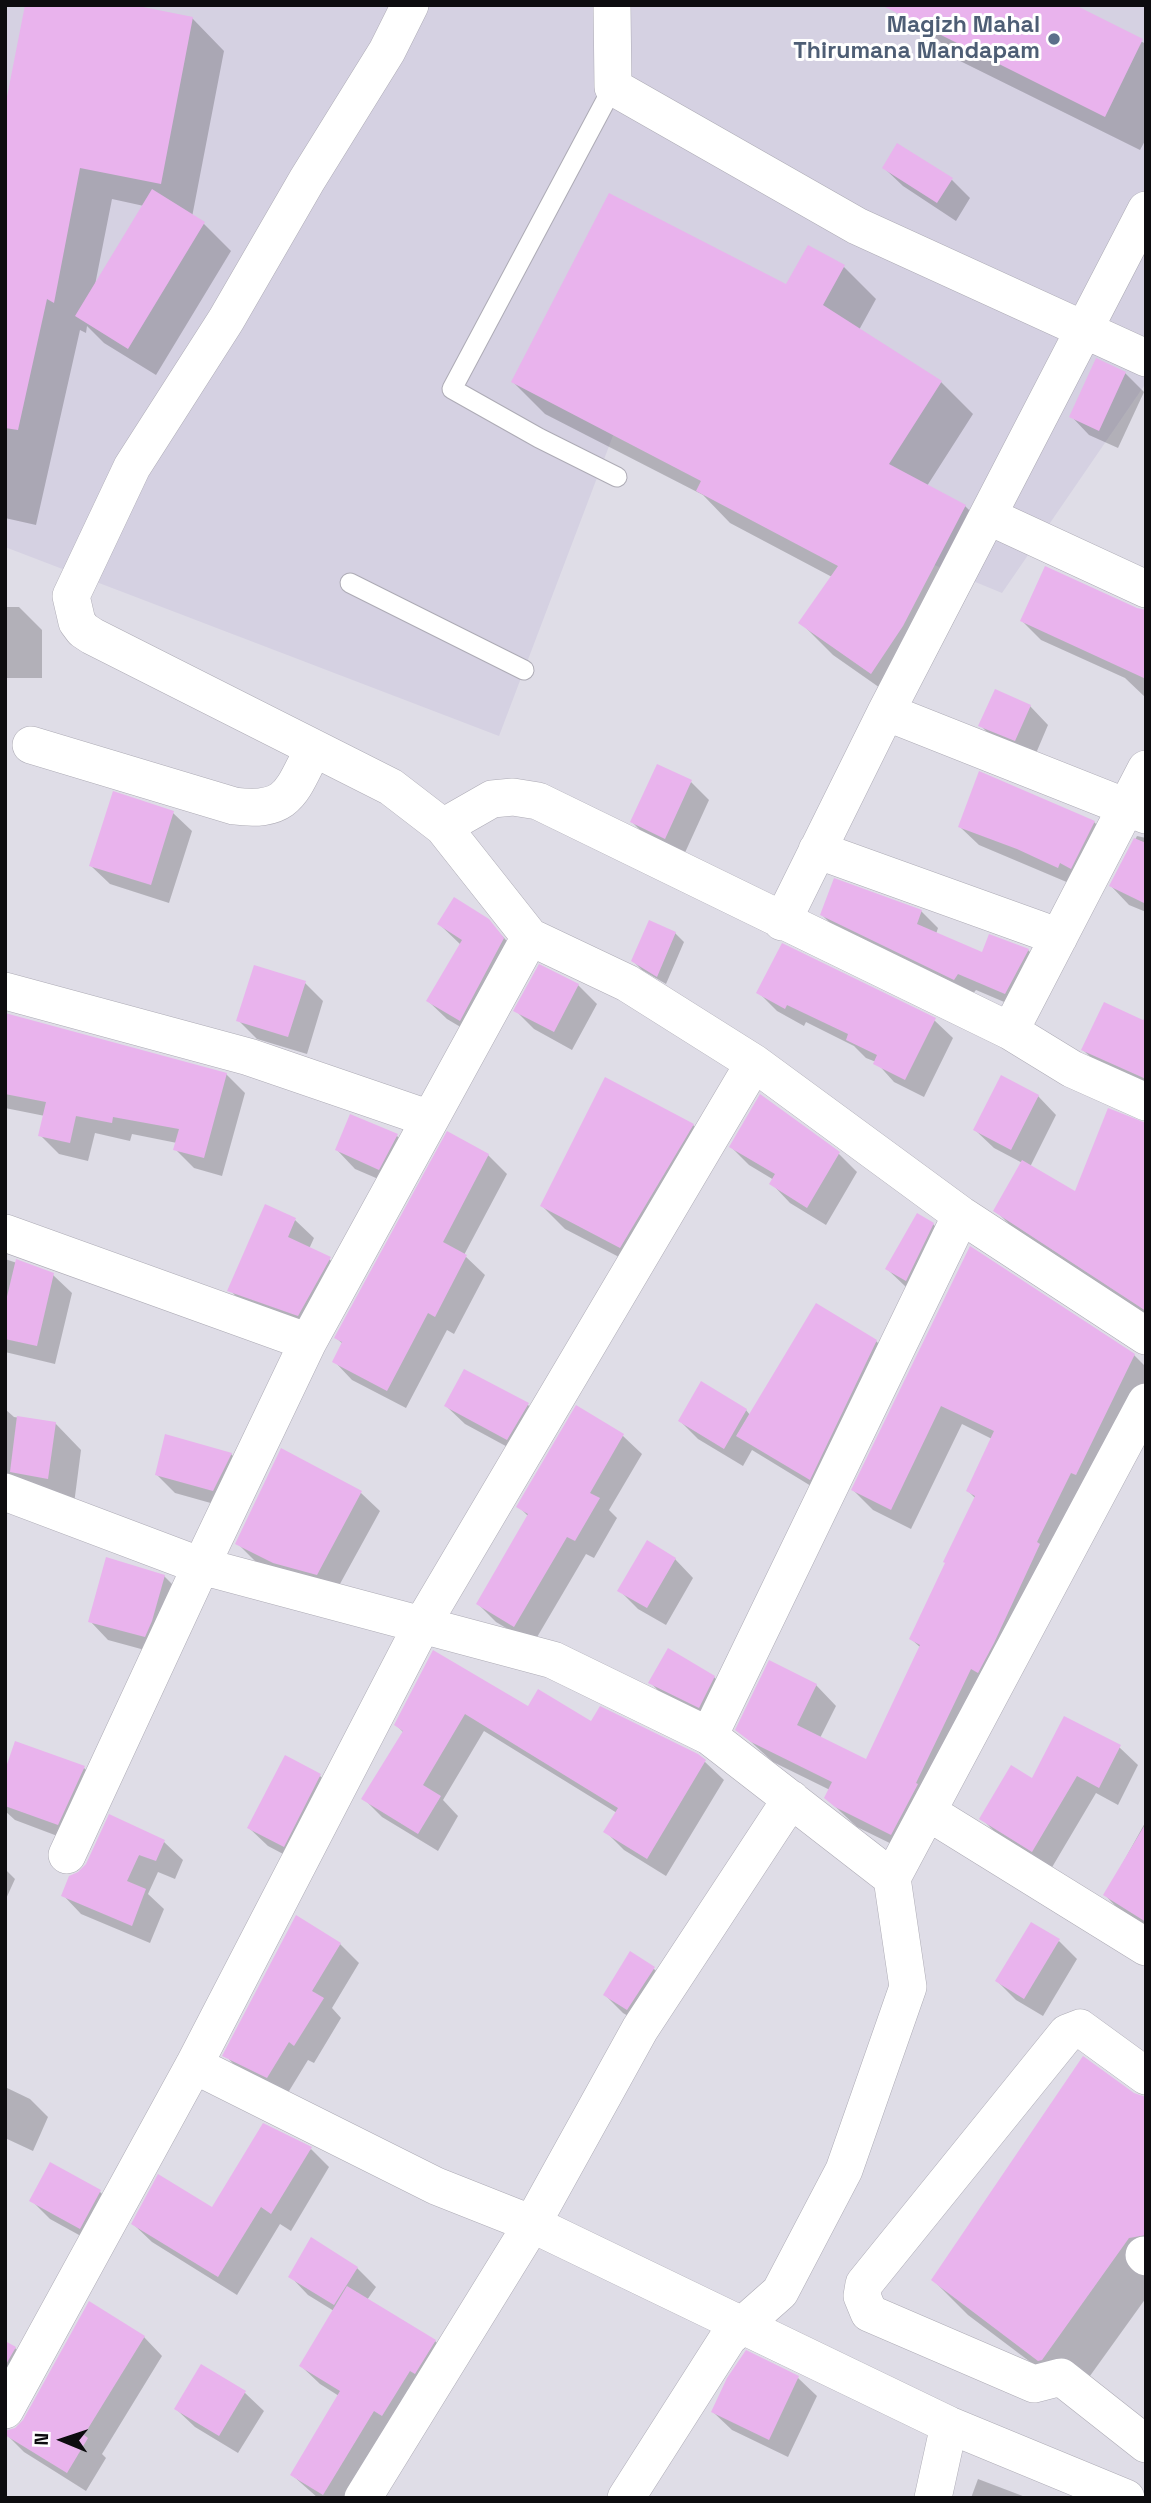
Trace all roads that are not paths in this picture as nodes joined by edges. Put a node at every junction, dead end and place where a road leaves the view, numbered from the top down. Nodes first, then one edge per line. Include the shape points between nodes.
1 (410, 5) edge
2 (612, 5) edge
3 (613, 86) junction
4 (1146, 210) edge
5 (1085, 329) junction
6 (1146, 358) edge
7 (617, 477) dead end
8 (988, 516) junction
9 (350, 583) dead end
10 (1146, 589) edge
11 (524, 670) dead end
12 (887, 712) junction
13 (31, 745) dead end
14 (314, 748) junction
15 (1146, 769) edge
16 (1136, 810) edge
17 (443, 827) junction
18 (817, 850) junction
19 (782, 922) junction
20 (530, 937) junction
21 (1059, 937) junction
22 (5, 991) edge
23 (1010, 1031) junction
24 (754, 1063) junction
25 (1146, 1102) edge
26 (430, 1119) junction
27 (961, 1215) junction
28 (5, 1233) edge
29 (1146, 1336) edge
30 (308, 1342) junction
31 (1146, 1402) edge
32 (5, 1492) edge
33 (201, 1566) junction
34 (423, 1623) junction
35 (709, 1736) junction
36 (790, 1799) junction
37 (928, 1812) junction
38 (67, 1855) dead end
39 (892, 1878) junction
40 (1146, 1947) edge
41 (194, 2065) junction
42 (1146, 2076) edge
43 (532, 2224) junction
44 (744, 2325) junction
45 (5, 2410) edge
46 (949, 2425) junction
47 (1146, 2444) edge
48 (363, 2498) edge
49 (626, 2498) edge
50 (933, 2498) edge
51 (1126, 2498) edge

1 - 14 street via 226,320 132,467 71,596 77,622 92,636
2 - 3 street
3 - 5 street via 857,226
3 - 7 lane via 452,389
4 - 5 street
5 - 6 street
5 - 8 street
8 - 10 street
8 - 12 street
9 - 11 lane
12 - 16 street
12 - 18 street
13 - 14 street via 256,809 289,794
14 - 17 street via 391,787
15 - 16 street
16 - 21 street
17 - 19 street via 492,799 538,801
17 - 20 street
18 - 19 street
18 - 21 street
19 - 23 street
20 - 24 street via 627,983
20 - 26 street
21 - 23 street
22 - 26 street via 249,1057
23 - 25 street via 1072,1069
24 - 27 street
24 - 34 street
26 - 30 street
27 - 29 street
27 - 35 street
28 - 30 street
30 - 33 street
31 - 37 street
32 - 33 street
33 - 34 street
33 - 38 street
34 - 35 street via 553,1660
34 - 41 street
35 - 36 street
36 - 39 street
36 - 43 street via 640,2029
37 - 39 street
37 - 40 street
39 - 44 street via 908,1987 844,2170 780,2292
41 - 43 street via 436,2186
41 - 45 street
42 - 47 street via 1080,2028 1067,2033 864,2284 862,2296 869,2313 1034,2384 1061,2377
43 - 44 street
43 - 48 street
44 - 46 street
44 - 49 street via 728,2338
46 - 50 street
46 - 51 street

